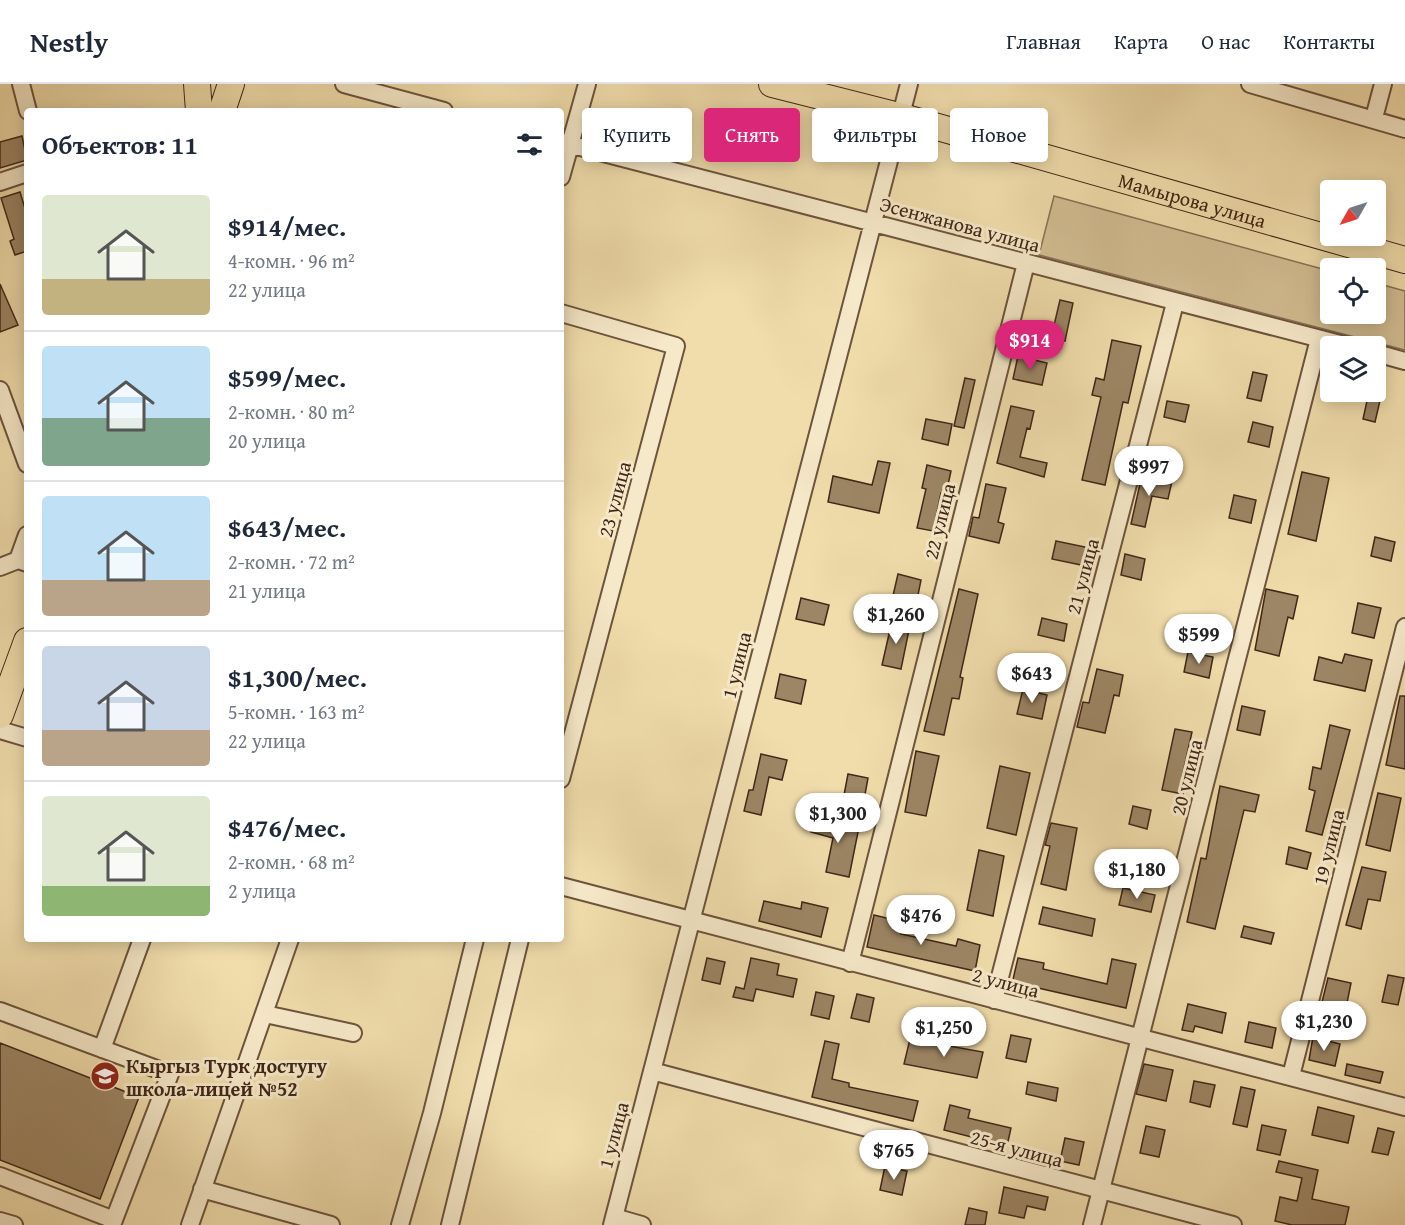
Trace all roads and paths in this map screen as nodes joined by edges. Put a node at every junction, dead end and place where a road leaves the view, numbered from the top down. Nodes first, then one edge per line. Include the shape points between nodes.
1 (21, 84) edge
2 (197, 84) edge
3 (231, 84) edge
4 (344, 84) edge
5 (587, 84) edge
6 (772, 84) edge
7 (909, 84) edge
8 (1250, 84) edge
9 (1383, 84) edge
10 (27, 108) edge
11 (198, 108) edge
12 (223, 108) edge
13 (433, 108) edge
14 (867, 108) edge
15 (902, 108) edge
16 (1374, 118) junction
17 (938, 127) edge
18 (1405, 129) edge
19 (565, 143) edge
20 (887, 162) edge
21 (24, 174) edge
22 (0, 182) edge
23 (872, 223) junction
24 (1405, 260) edge
25 (1026, 263) junction
26 (1175, 303) junction
27 (564, 314) edge
28 (1319, 339) joint
29 (1386, 356) edge
30 (1405, 361) edge
31 (0, 390) edge
32 (24, 456) edge
33 (22, 561) edge
34 (0, 567) edge
35 (1405, 627) edge
36 (24, 649) edge
37 (1, 707) edge
38 (0, 730) edge
39 (24, 737) edge
40 (564, 768) edge
41 (564, 887) edge
42 (692, 921) junction
43 (141, 942) edge
44 (289, 942) edge
45 (474, 942) edge
46 (519, 942) edge
47 (850, 963) junction
48 (994, 1000) junction
49 (0, 1011) edge
50 (265, 1014) junction
51 (353, 1033) dead end
52 (1140, 1039) junction
53 (102, 1049) junction
54 (652, 1071) junction
55 (1291, 1076) junction
56 (1405, 1107) edge
57 (0, 1176) edge
58 (202, 1188) junction
59 (1101, 1192) junction
60 (0, 1221) edge
61 (613, 1221) edge
62 (113, 1222) edge
63 (320, 1223) edge
64 (14, 1225) edge
65 (190, 1225) edge
66 (400, 1225) edge
67 (450, 1225) edge
68 (642, 1225) edge
69 (1092, 1225) edge
70 (1233, 1225) edge

1 - 10 street
2 - 11 highway
3 - 12 highway
4 - 13 street
5 - 19 street
6 - 14 highway, Мамырова улица
7 - 15 street, 1 улица
8 - 16 street
9 - 16 street
16 - 18 street
17 - 24 highway, Мамырова улица
19 - 23 street, Эсенжанова улица
20 - 23 street, 1 улица
21 - 22 street
23 - 25 street, Эсенжанова улица
23 - 42 street, 1 улица
25 - 26 street, Эсенжанова улица
25 - 47 street, 22 улица
26 - 28 street, Эсенжанова улица
26 - 48 street, 21 улица
27 - 40 street, 23 улица via 676,346
28 - 52 street, 20 улица
29 - 30 street
31 - 32 street
33 - 34 street
35 - 55 street, 19 улица
36 - 37 highway
38 - 39 street
41 - 42 street, 2 улица
42 - 47 street, 2 улица
42 - 54 street, 1 улица
43 - 53 street
44 - 50 street
45 - 66 street
46 - 67 street
47 - 48 street, 2 улица
48 - 52 street, 2 улица
49 - 53 street
50 - 51 street
50 - 58 street
52 - 55 street, 2 улица
52 - 59 street, 20 улица
53 - 62 street via 170,1074
54 - 59 street, 25-я улица
54 - 61 street, 1 улица
55 - 56 street, 2 улица
57 - 62 street
58 - 63 street
58 - 65 street
59 - 69 street, 20 улица
59 - 70 street, 25-я улица
60 - 64 street
61 - 68 street

